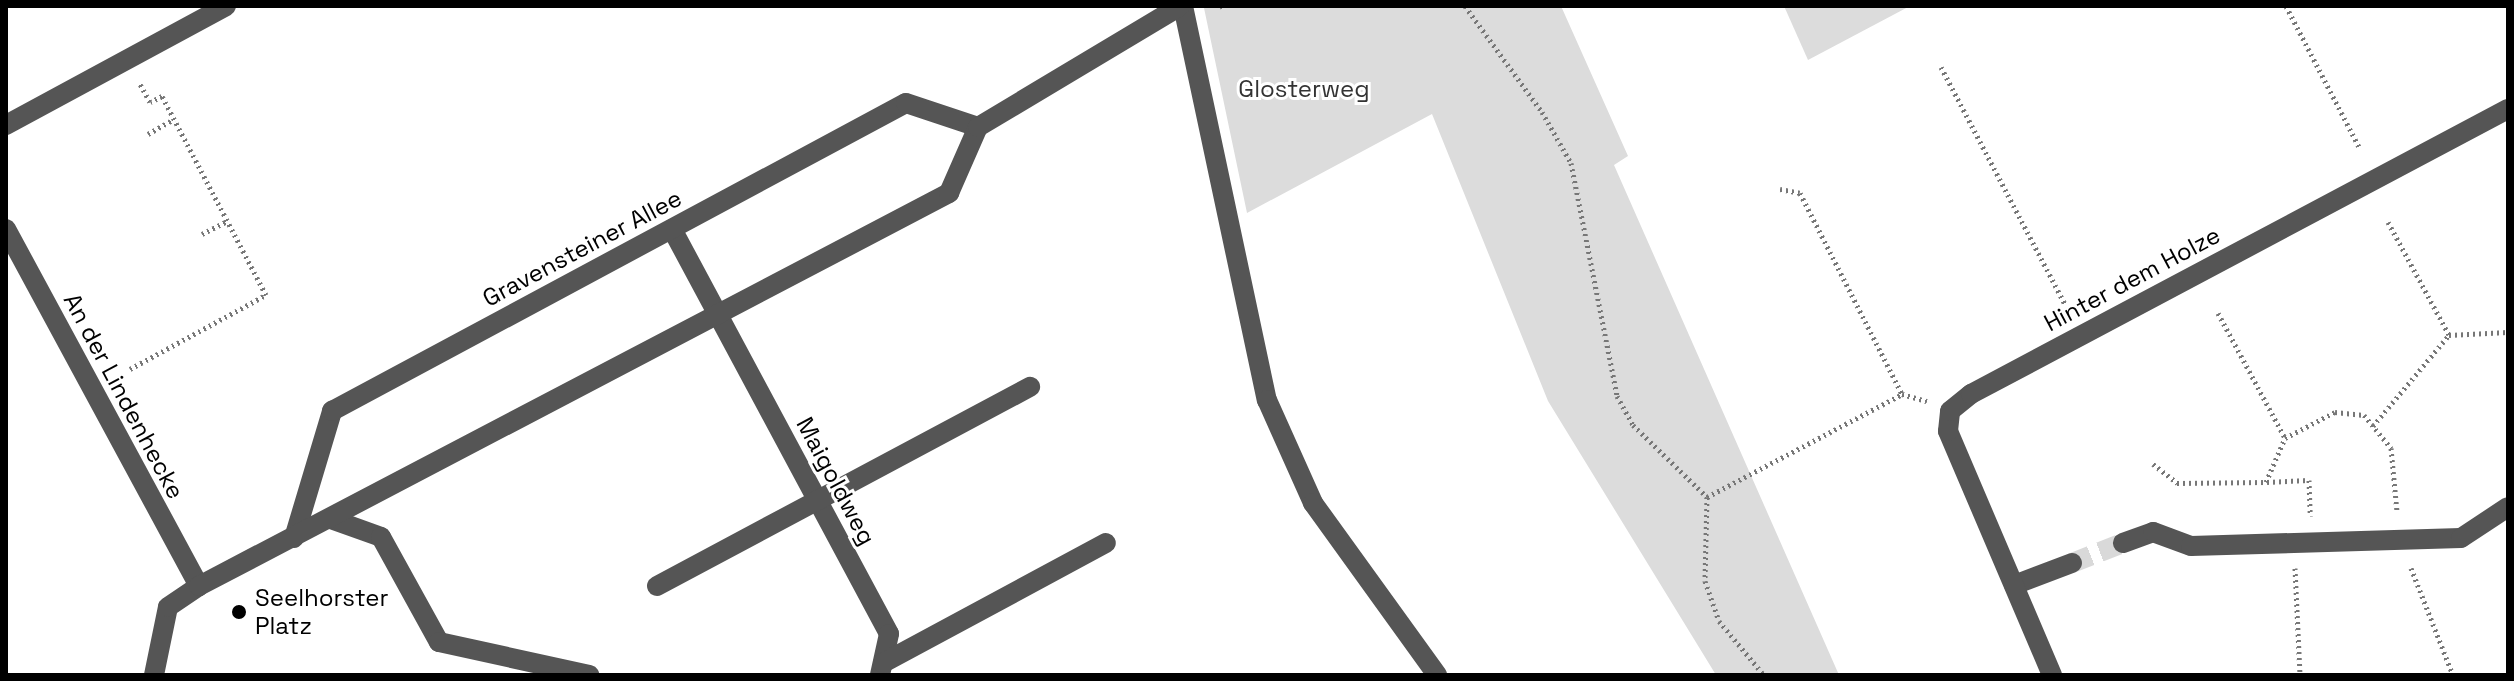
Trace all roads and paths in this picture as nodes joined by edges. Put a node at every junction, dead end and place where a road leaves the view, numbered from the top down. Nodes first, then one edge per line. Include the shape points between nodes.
1 (226, 6) edge
2 (1182, 6) edge
3 (1465, 6) edge
4 (2286, 6) edge
5 (127, 59) junction
6 (1941, 67) dead end
7 (2508, 109) edge
8 (174, 119) junction
9 (6, 125) edge
10 (978, 127) junction
11 (148, 134) dead end
12 (2360, 149) dead end
13 (1780, 189) dead end
14 (228, 221) junction
15 (2388, 222) dead end
16 (6, 229) edge
17 (672, 229) junction
18 (202, 234) dead end
19 (2066, 306) dead end
20 (2218, 313) dead end
21 (718, 315) junction
22 (2508, 332) edge
23 (2449, 335) junction
24 (130, 369) dead end
25 (1030, 387) dead end
26 (1902, 394) junction
27 (1950, 411) junction
28 (2373, 426) junction
29 (2285, 438) junction
30 (2153, 464) dead end
31 (2266, 482) junction
32 (1707, 497) junction
33 (817, 501) junction
34 (2508, 507) edge
35 (331, 519) junction
36 (294, 538) junction
37 (2400, 541) junction
38 (1106, 543) dead end
39 (2123, 543) tunnel mouth
40 (2310, 544) junction
41 (2072, 563) tunnel mouth
42 (2014, 585) junction
43 (199, 586) junction
44 (657, 586) dead end
45 (2295, 586) dead end
46 (882, 669) edge
47 (154, 675) edge
48 (589, 675) edge
49 (1437, 675) edge
50 (1764, 675) edge
51 (2052, 675) edge
52 (2300, 675) edge
53 (2453, 675) edge

1 - 5 street
2 - 10 street
2 - 49 street via 1267,400 1313,503
3 - 32 path via 1542,112 1571,163 1617,396 1633,425
4 - 12 path
5 - 8 path via 150,102 162,96
5 - 9 street
6 - 19 path
7 - 27 street, Hinter dem Holze via 1971,394
8 - 11 path
8 - 14 path
10 - 17 street, Gravensteiner Allee via 906,103
10 - 21 street via 949,193
13 - 26 path via 1800,193
14 - 18 path
14 - 24 path via 266,295
15 - 23 path
16 - 43 street, An der Lindenhecke
17 - 21 street, Maigoldweg
17 - 36 street, Gravensteiner Allee via 332,411
20 - 29 path
21 - 33 street, Maigoldweg
21 - 35 street
22 - 23 path
23 - 28 path
25 - 33 street
26 - 27 path
26 - 32 path
27 - 42 street via 1948,431
28 - 29 path via 2364,415 2335,412
28 - 37 path via 2391,448
29 - 31 path
30 - 31 path via 2177,483
31 - 40 path via 2309,480
32 - 50 path via 1705,581 1719,621
33 - 44 street
33 - 46 street, Maigoldweg via 889,634
34 - 37 street via 2461,538
35 - 36 street
35 - 48 street via 381,537 439,642
36 - 43 street
37 - 40 street
37 - 53 path
38 - 46 street
39 - 40 street via 2153,532 2191,546
41 - 42 street
42 - 51 street
43 - 47 street via 168,607
45 - 52 path

